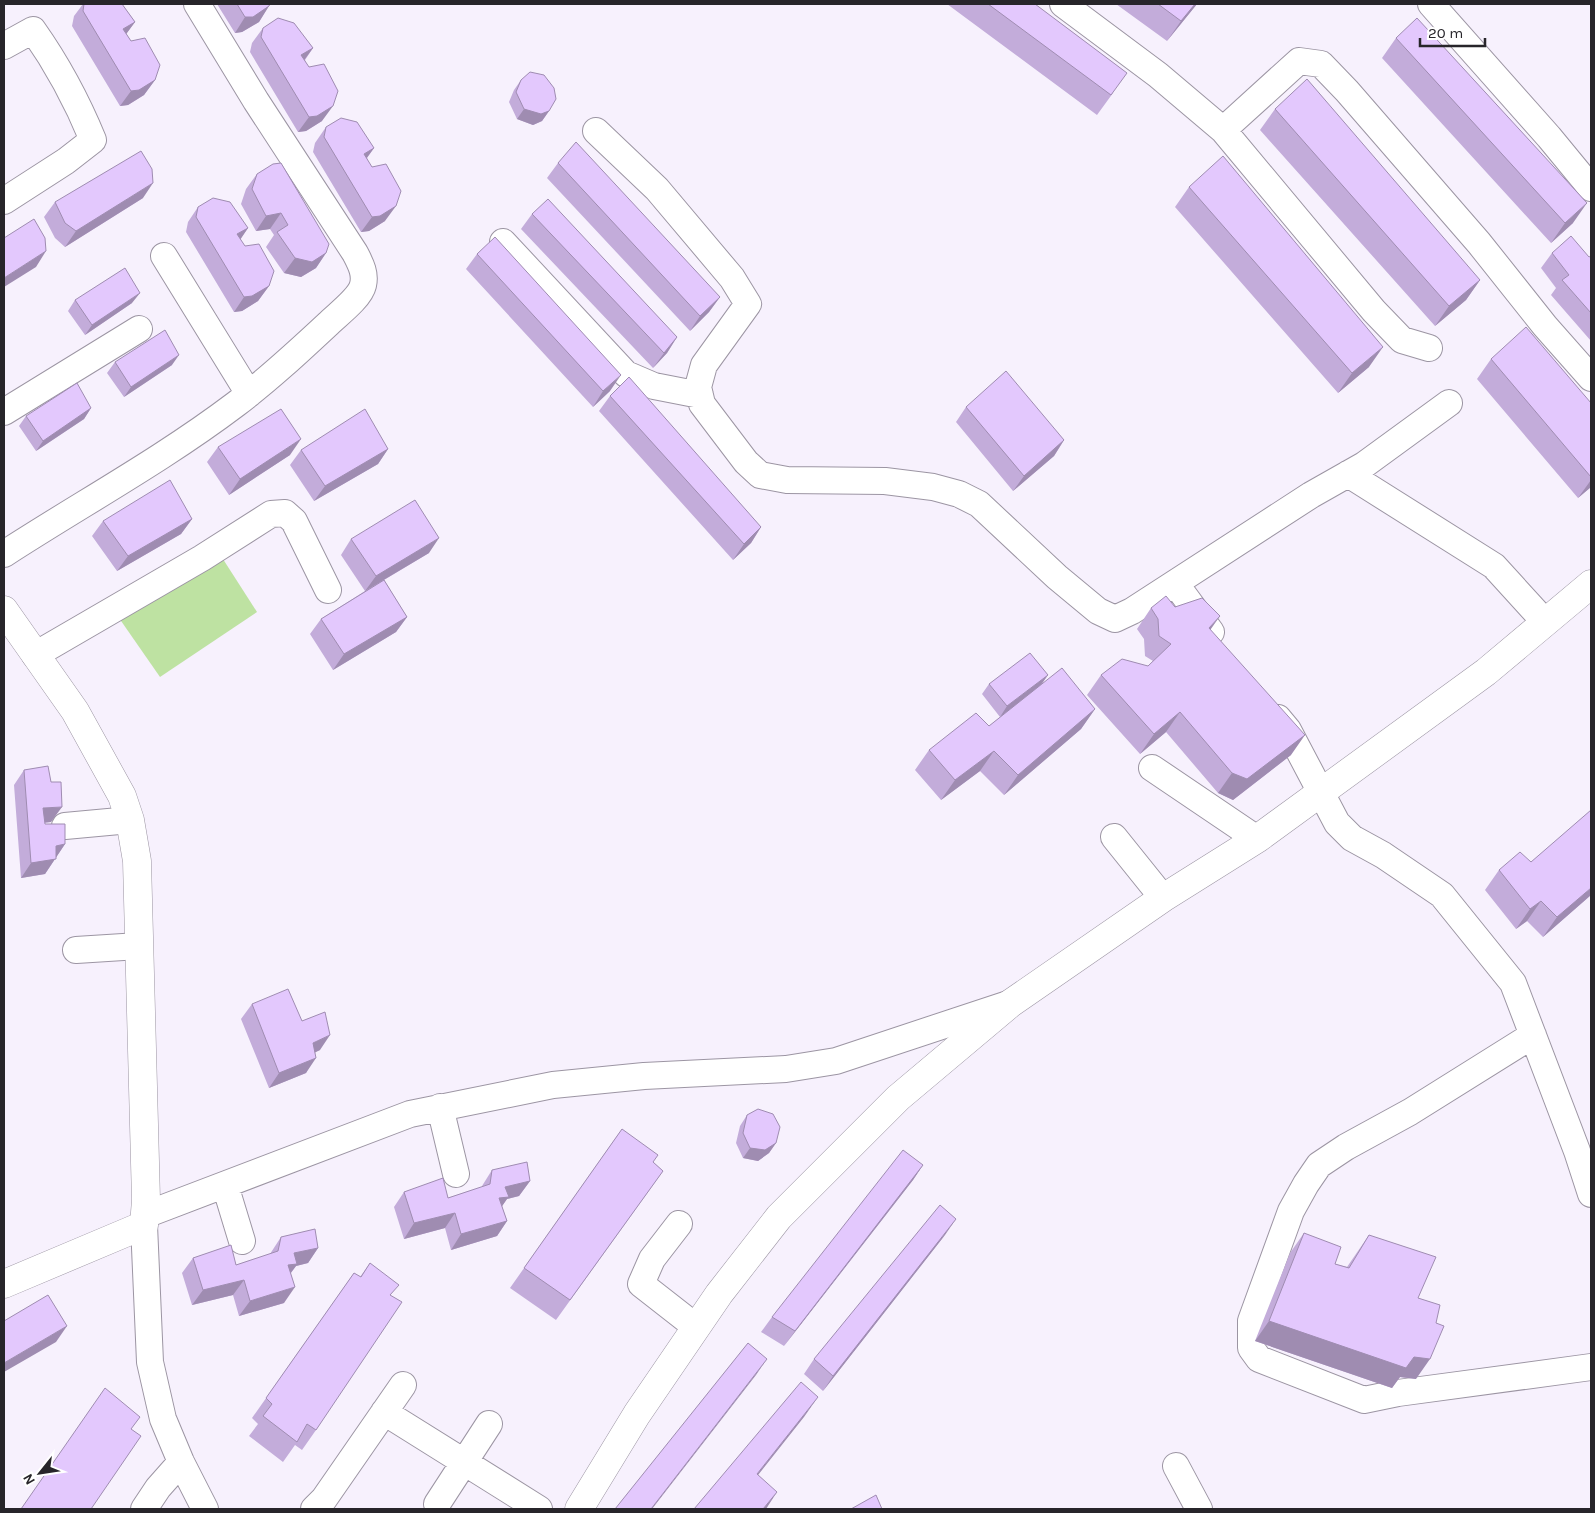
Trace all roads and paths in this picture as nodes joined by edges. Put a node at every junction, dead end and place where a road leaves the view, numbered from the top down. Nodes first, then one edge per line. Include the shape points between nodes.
1 (197, 4) edge
2 (1063, 4) edge
3 (1431, 4) edge
4 (4, 46) edge
5 (1223, 130) junction
6 (596, 131) dead end
7 (1591, 188) edge
8 (4, 201) edge
9 (503, 242) dead end
10 (164, 256) dead end
11 (139, 329) dead end
12 (1429, 348) dead end
13 (1591, 378) edge
14 (249, 394) junction
15 (700, 395) junction
16 (1449, 403) dead end
17 (4, 412) edge
18 (1348, 474) junction
19 (4, 554) edge
20 (1176, 583) junction
21 (1591, 584) edge
22 (328, 590) dead end
23 (4, 610) edge
24 (1545, 622) junction
25 (1227, 654) edge
26 (35, 655) junction
27 (1263, 700) edge
28 (1152, 768) dead end
29 (1320, 793) junction
30 (130, 820) junction
31 (65, 826) edge
32 (1114, 837) dead end
33 (1257, 839) junction
34 (1163, 898) junction
35 (139, 946) junction
36 (76, 950) dead end
37 (1011, 1003) junction
38 (1533, 1036) junction
39 (440, 1107) junction
40 (456, 1174) dead end
41 (225, 1185) junction
42 (1591, 1194) edge
43 (145, 1220) junction
44 (679, 1224) dead end
45 (242, 1241) dead end
46 (4, 1284) edge
47 (696, 1327) junction
48 (1591, 1368) edge
49 (403, 1385) dead end
50 (384, 1412) junction
51 (489, 1424) dead end
52 (181, 1462) junction
53 (464, 1462) junction
54 (1176, 1466) dead end
55 (437, 1504) dead end
56 (144, 1509) edge
57 (206, 1509) edge
58 (314, 1509) edge
59 (539, 1509) edge
60 (579, 1509) edge
61 (1199, 1509) edge

1 - 14 street via 363,270 363,286 356,297
2 - 5 street via 1158,75
3 - 7 street
4 - 8 street via 33,30 80,109 93,140
5 - 12 street via 1374,311 1402,340
5 - 13 street via 1299,61 1321,64 1480,243 1545,326
6 - 15 street via 657,189 732,278 748,304 704,365 698,387
9 - 15 street via 626,374 654,386
10 - 14 street
11 - 17 street
14 - 19 street via 160,457
15 - 20 street via 702,404 746,462 760,475 786,480 884,481 959,494 979,504 1057,577 1098,611 1115,619
16 - 18 street
18 - 20 street
18 - 24 street via 1494,566
20 - 25 street
21 - 24 street
22 - 26 street via 294,521 285,512 272,514
23 - 26 street
24 - 29 street via 1486,672
26 - 30 street via 75,711 122,796
27 - 29 street via 1288,730
28 - 33 street
29 - 33 street
29 - 38 street via 1337,823 1352,838 1442,895 1512,983
30 - 31 street
30 - 35 street via 137,860
32 - 34 street
33 - 34 street
34 - 37 street
35 - 36 street
35 - 43 street
37 - 39 street via 836,1061 786,1070 644,1076 553,1085
37 - 47 street via 898,1098 779,1217
38 - 42 street
38 - 48 street via 1319,1165 1291,1211 1251,1321 1251,1348 1259,1359 1364,1400
39 - 40 street
39 - 41 street via 410,1114
41 - 43 street
41 - 45 street
43 - 46 street
43 - 52 street via 150,1362 163,1418
44 - 47 street via 652,1259 641,1284
47 - 60 street via 637,1414
49 - 50 street
50 - 53 street
50 - 58 street
51 - 53 street
52 - 56 street
52 - 57 street
53 - 55 street
53 - 59 street
54 - 61 street

